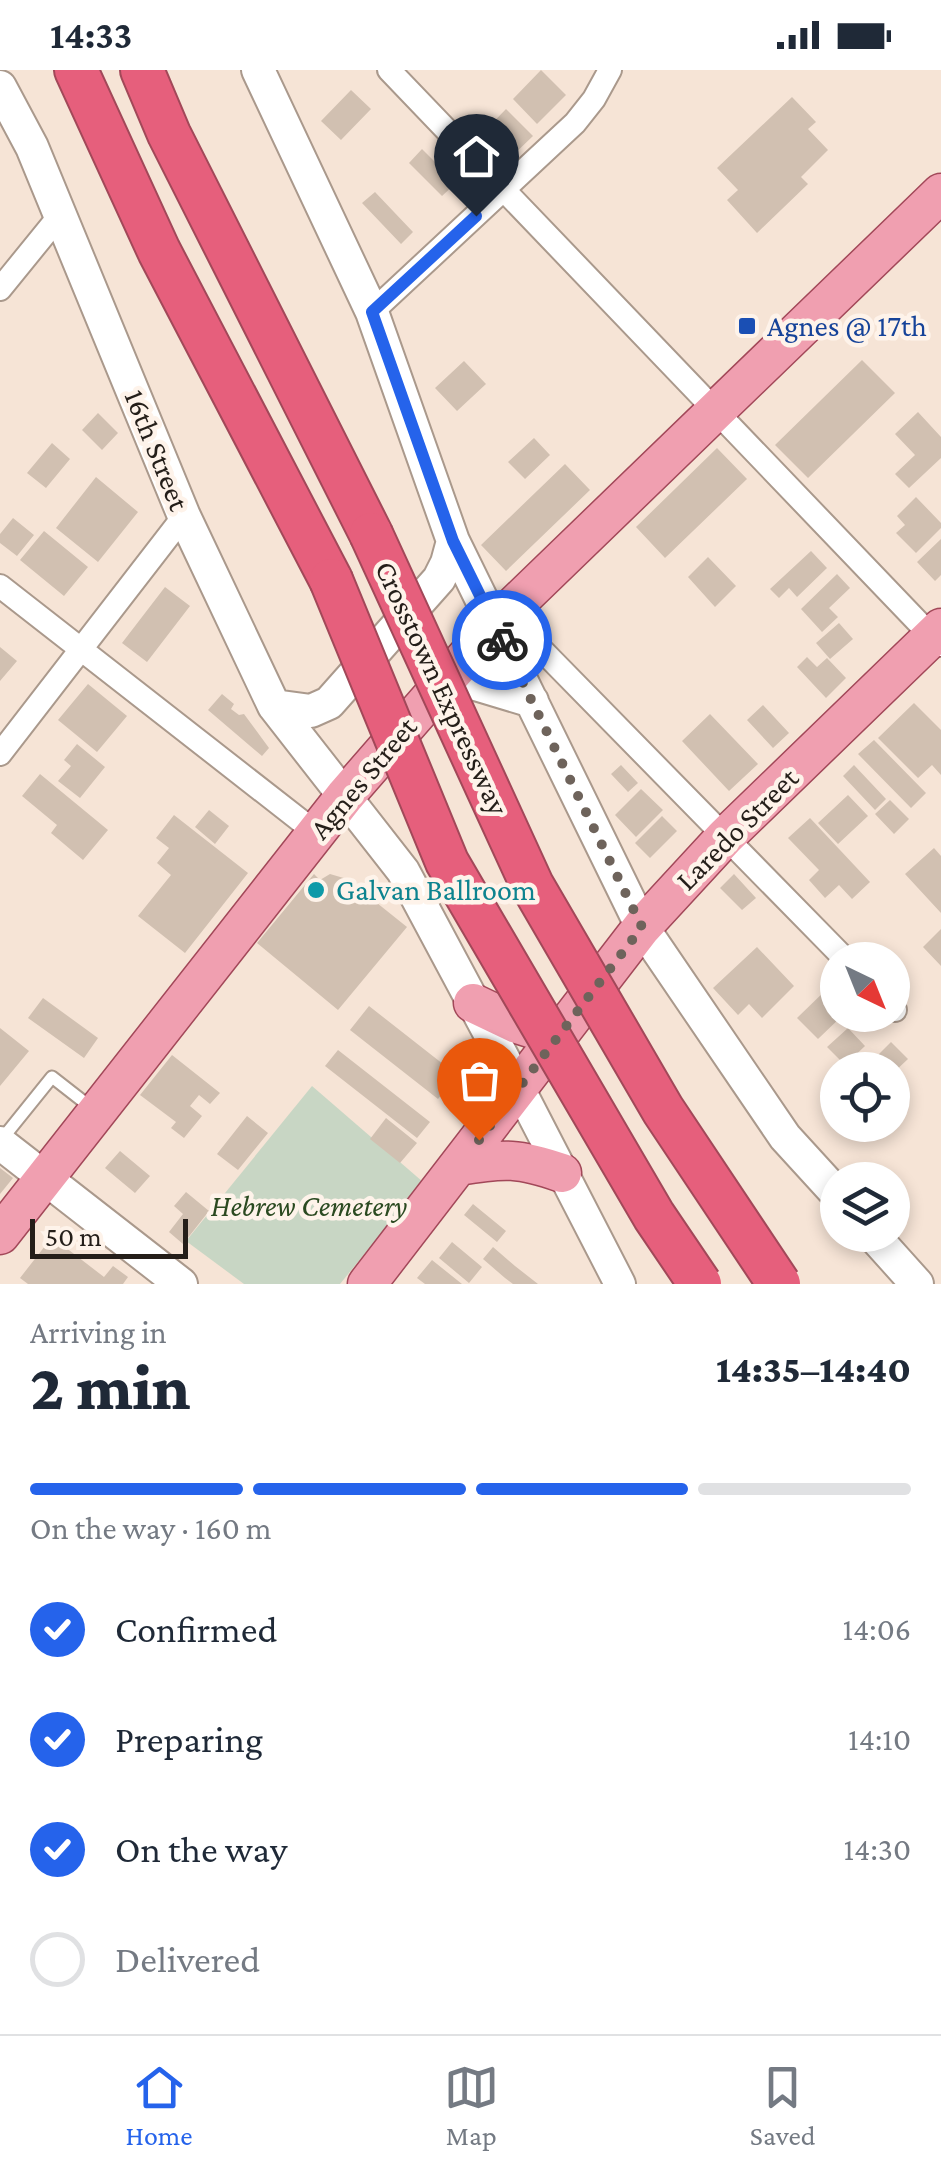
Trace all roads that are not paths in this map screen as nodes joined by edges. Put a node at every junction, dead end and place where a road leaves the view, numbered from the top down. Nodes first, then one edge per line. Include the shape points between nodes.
1 (76, 70) edge
2 (142, 70) edge
3 (258, 70) edge
4 (389, 70) edge
5 (610, 70) edge
6 (0, 87) edge
7 (504, 190) junction
8 (941, 193) edge
9 (61, 214) junction
10 (0, 289) edge
11 (372, 312) junction
12 (716, 410) junction
13 (184, 516) junction
14 (453, 541) junction
15 (0, 586) edge
16 (494, 624) junction
17 (938, 637) edge
18 (82, 648) junction
19 (450, 676) junction
20 (532, 701) junction
21 (274, 706) junction
22 (0, 754) edge
23 (345, 796) junction
24 (315, 832) junction
25 (725, 837) junction
26 (642, 927) junction
27 (828, 942) edge
28 (473, 1003) junction
29 (558, 1036) junction
30 (518, 1088) junction
31 (96, 1112) junction
32 (0, 1142) edge
33 (459, 1166) junction
34 (562, 1174) junction
35 (820, 1175) edge
36 (45, 1177) junction
37 (0, 1235) edge
38 (889, 1252) edge
39 (181, 1284) edge
40 (367, 1284) edge
41 (620, 1284) edge
42 (700, 1284) edge
43 (779, 1284) edge
44 (918, 1284) edge

1 - 42 highway, Crosstown Expressway, bridge via 159,251 331,580 447,862
2 - 43 highway, Crosstown Expressway, bridge via 371,534 532,885 663,1110
3 - 11 main road
4 - 7 street
5 - 7 street via 575,123
6 - 9 main road, 16th Street
7 - 11 street
7 - 12 street
8 - 12 main road, Agnes Street
9 - 10 street
9 - 13 main road, 16th Street
11 - 14 main road
12 - 16 main road, Agnes Street
12 - 17 street
13 - 18 street
13 - 21 main road, 16th Street
14 - 16 main road
14 - 21 main road via 439,579 329,704 311,710
15 - 18 street
16 - 19 main road, Agnes Street
16 - 20 main road
16 - 25 street via 535,644
17 - 25 main road, Laredo Street
18 - 22 street
18 - 24 street
19 - 20 main road
19 - 23 main road, Agnes Street
20 - 26 main road
21 - 23 main road, 16th Street
23 - 24 main road, Agnes Street
23 - 28 main road via 403,872
24 - 31 main road, Agnes Street
25 - 26 main road, Laredo Street
25 - 27 street
26 - 29 main road, Laredo Street
26 - 35 main road via 786,1137
28 - 29 main road
28 - 30 main road
29 - 30 main road, Laredo Street
30 - 33 main road, Laredo Street
30 - 34 street
31 - 32 lane via 52,1077
31 - 36 main road, Agnes Street
32 - 36 main road
33 - 34 main road via 506,1159
33 - 40 main road, Laredo Street
34 - 41 street
36 - 37 main road, Agnes Street
36 - 39 main road
38 - 44 main road

